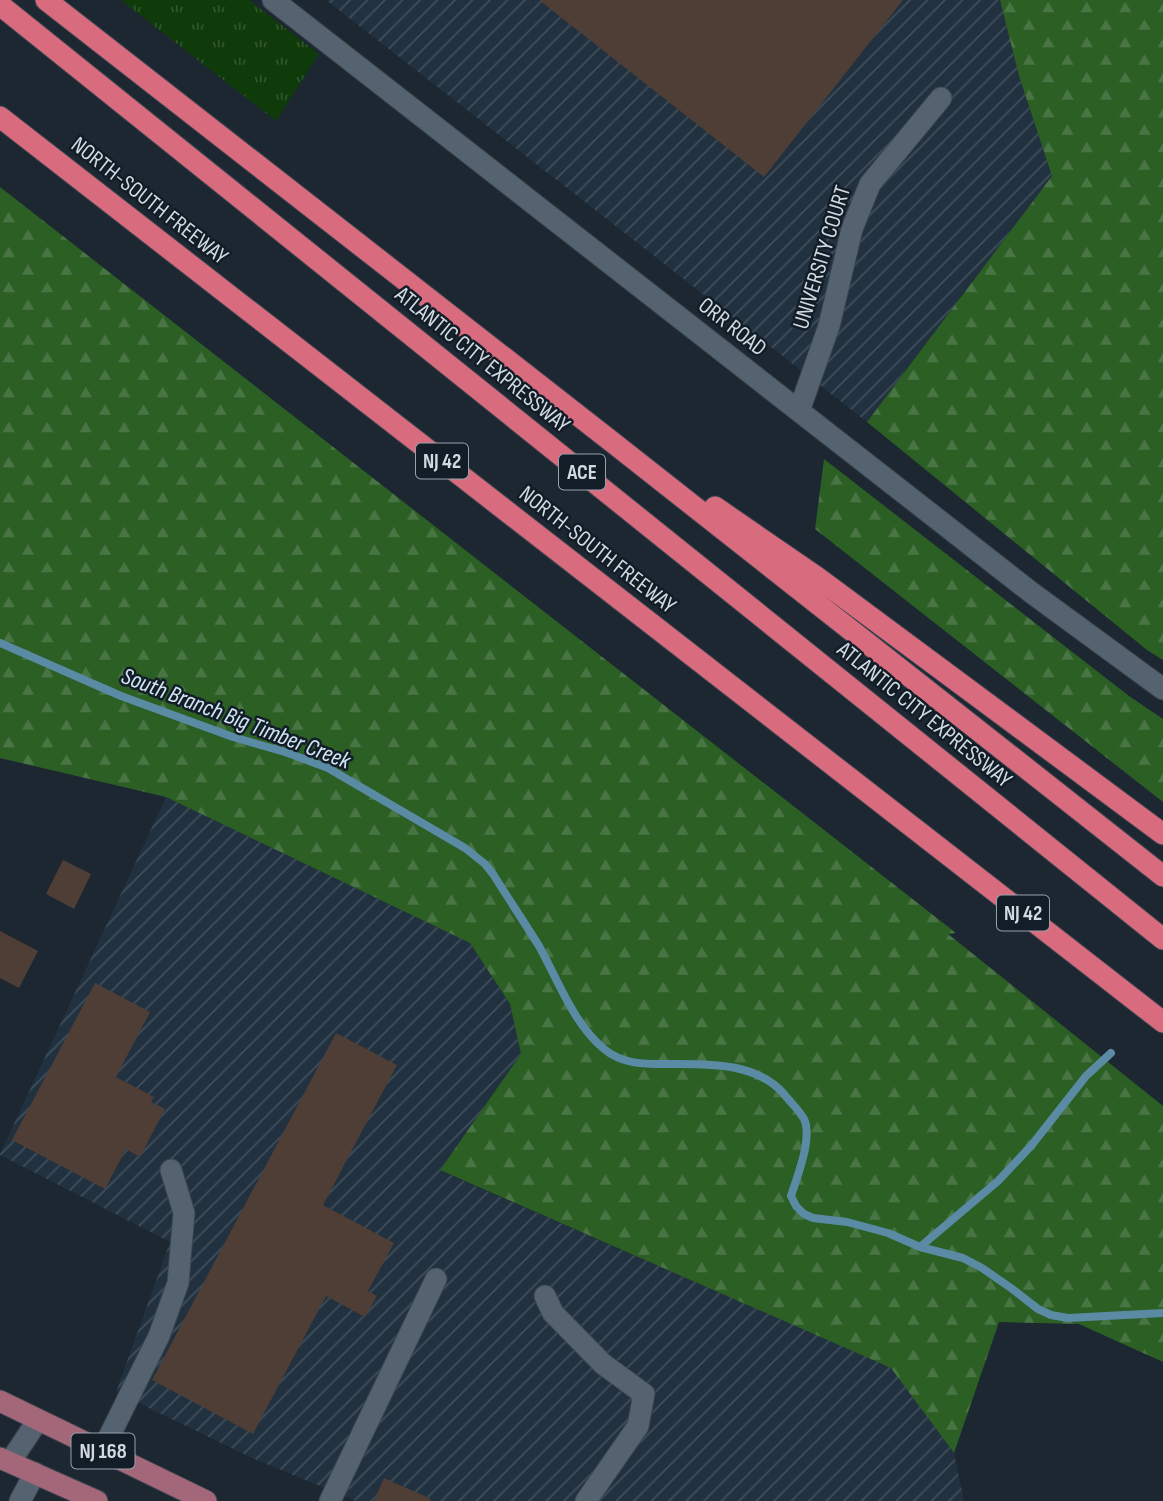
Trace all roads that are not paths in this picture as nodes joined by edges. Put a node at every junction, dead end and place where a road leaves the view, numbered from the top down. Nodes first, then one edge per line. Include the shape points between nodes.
1 (46, 0) edge
2 (278, 1) edge
3 (0, 5) edge
4 (941, 98) dead end
5 (0, 117) edge
6 (799, 411) junction
7 (616, 445) junction
8 (1163, 689) edge
9 (1163, 834) edge
10 (1163, 876) edge
11 (1163, 939) edge
12 (1163, 1022) edge
13 (171, 1170) dead end
14 (436, 1279) dead end
15 (545, 1296) dead end
16 (0, 1401) edge
17 (38, 1420) junction
18 (102, 1451) junction
19 (5, 1460) edge
20 (35, 1474) junction
21 (19, 1501) edge
22 (97, 1501) edge
23 (206, 1501) edge
24 (330, 1501) edge
25 (586, 1501) edge

1 - 7 highway
2 - 6 street, ORR ROAD
3 - 11 highway, ATLANTIC CITY EXPRESSWAY / ACE
4 - 6 street, UNIVERSITY COURT via 870,184 852,229 829,326
5 - 12 highway, NORTH-SOUTH FREEWAY / NJ 42
6 - 8 street, ORR ROAD
7 - 9 highway via 818,578
7 - 10 highway
13 - 18 street via 184,1213 178,1283 159,1336
14 - 24 street
15 - 25 street via 553,1313 603,1364 644,1394 638,1426
16 - 17 main road, NJ 168
17 - 18 main road, NJ 168
17 - 19 street
18 - 23 main road, NJ 168
19 - 20 main road, NJ 168
20 - 21 street
20 - 22 main road, NJ 168

